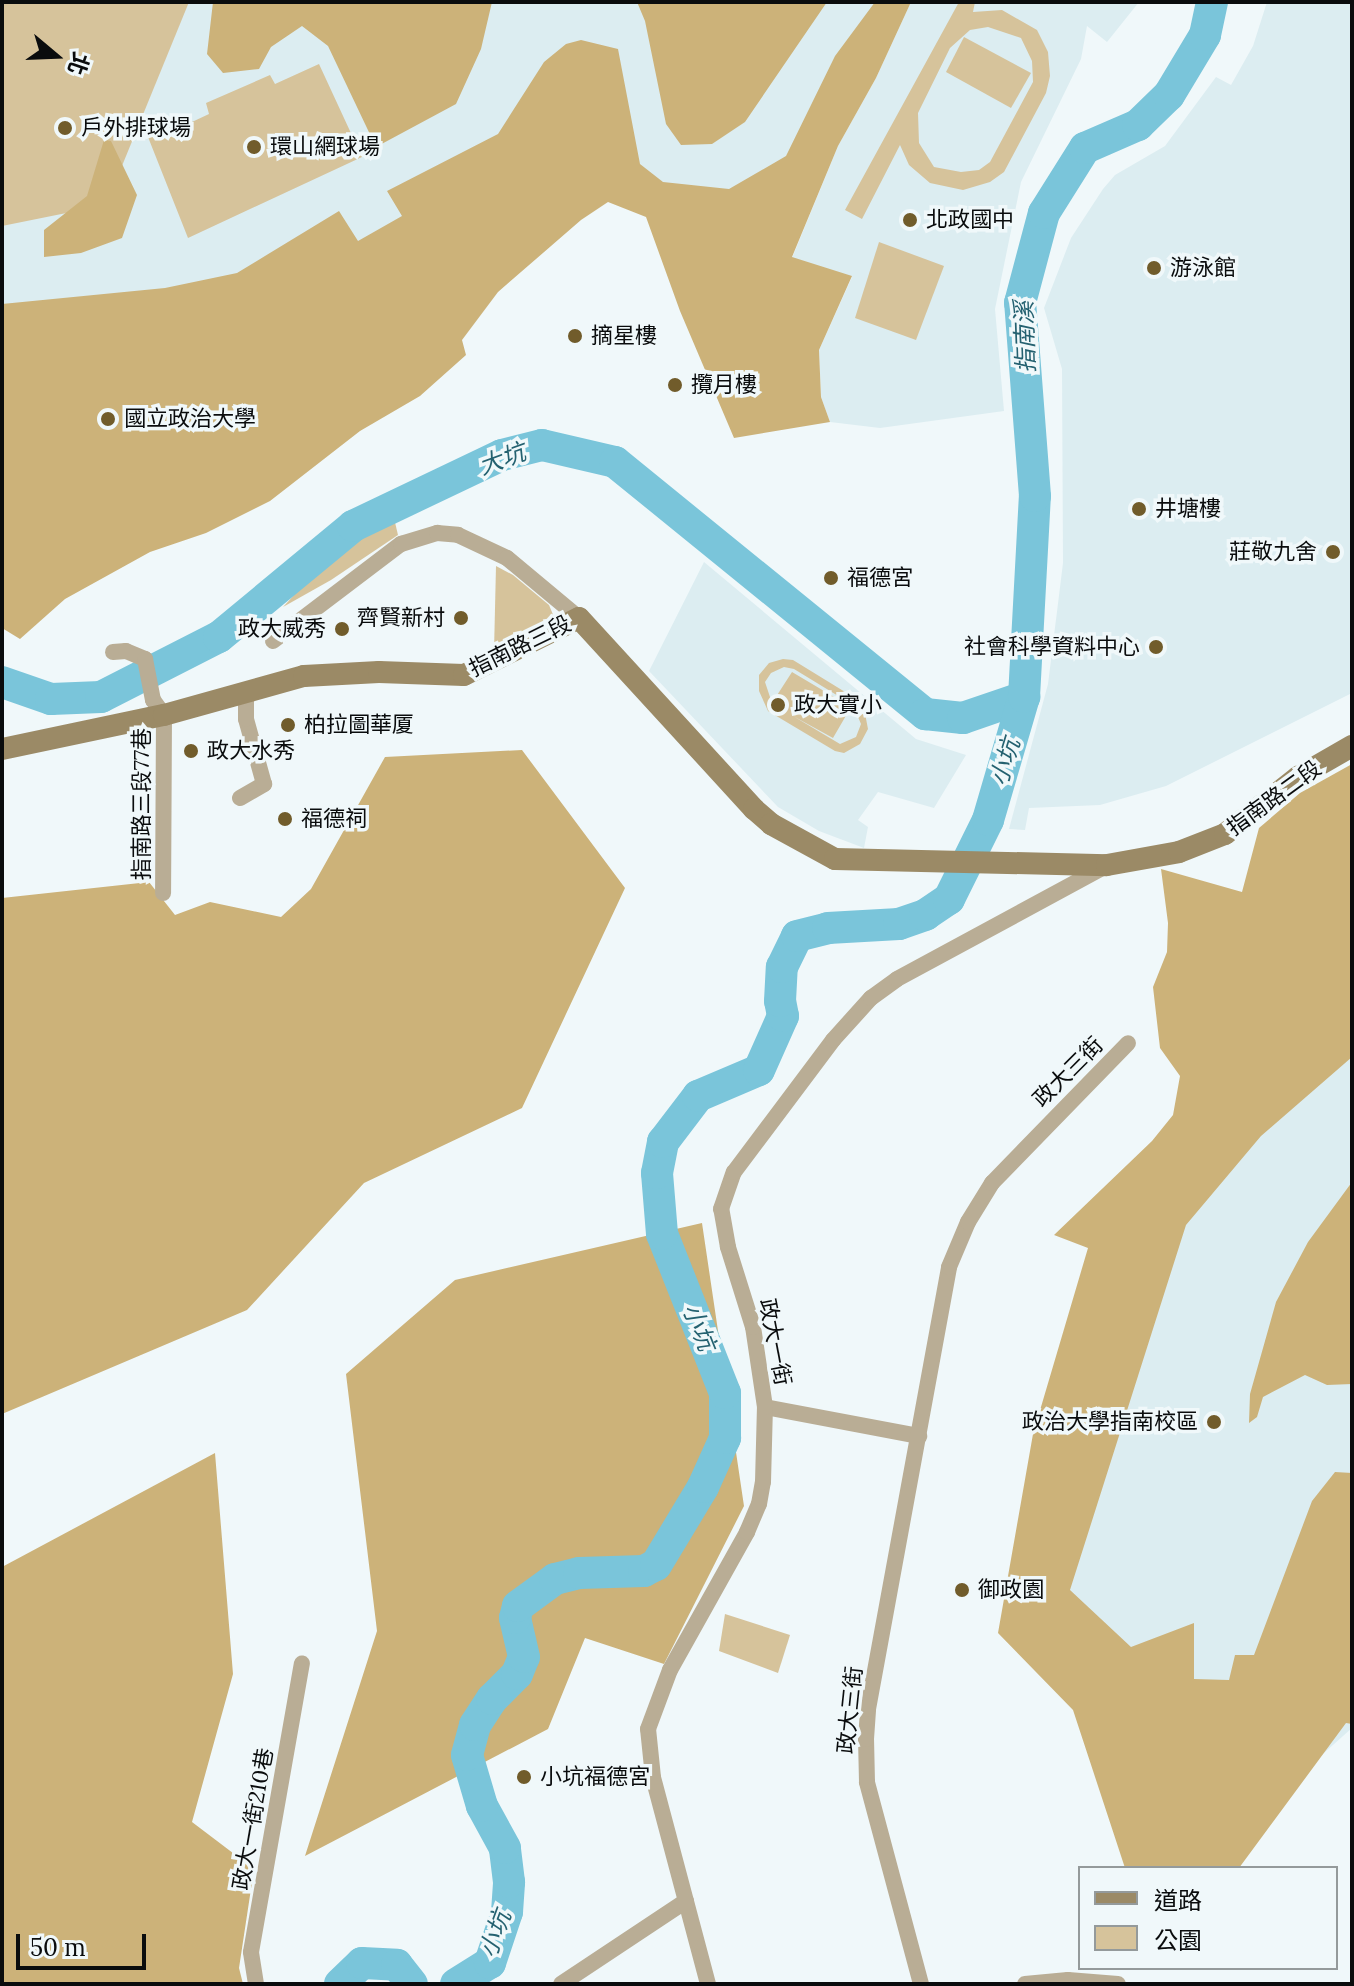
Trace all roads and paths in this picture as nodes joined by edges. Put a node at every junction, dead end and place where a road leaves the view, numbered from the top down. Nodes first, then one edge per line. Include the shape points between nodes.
1 (579, 618) junction
2 (273, 641) dead end
3 (113, 652) dead end
4 (246, 691) junction
5 (158, 707) junction
6 (1352, 746) edge
7 (2, 749) edge
8 (240, 798) dead end
9 (1005, 861) joint
10 (1107, 865) junction
11 (163, 893) dead end
12 (1128, 1043) dead end
13 (765, 1407) junction
14 (919, 1436) junction
15 (302, 1663) dead end
16 (686, 1901) junction
17 (256, 1984) edge
18 (561, 1984) edge
19 (708, 1984) edge
20 (921, 1984) edge
21 (1025, 1984) edge
22 (1118, 1984) edge

1 - 2 street via 507,558 458,535 437,533 401,544
1 - 4 street, 指南路三段 via 464,675 335,672
1 - 9 street, 指南路三段 via 771,824 835,859
3 - 5 street, 指南路三段77巷 via 145,659
4 - 5 street, 指南路三段
4 - 8 street via 246,719 264,784
5 - 7 street, 指南路三段
5 - 11 street, 指南路三段77巷
6 - 10 street, 指南路二段 via 1298,777 1225,834 1179,852
9 - 10 street, 指南路二段
10 - 13 street, 政大一街 via 871,998 734,1172 721,1209 753,1327
12 - 14 street, 政大三街 via 1021,1149 968,1222 949,1267
13 - 14 street
13 - 16 street, 政大一街 via 759,1504 665,1680 648,1729 653,1777
14 - 20 street, 政大三街 via 866,1739 867,1782
15 - 17 street, 政大一街210巷 via 251,1952
16 - 18 street
16 - 19 street, 政大一街
21 - 22 street

